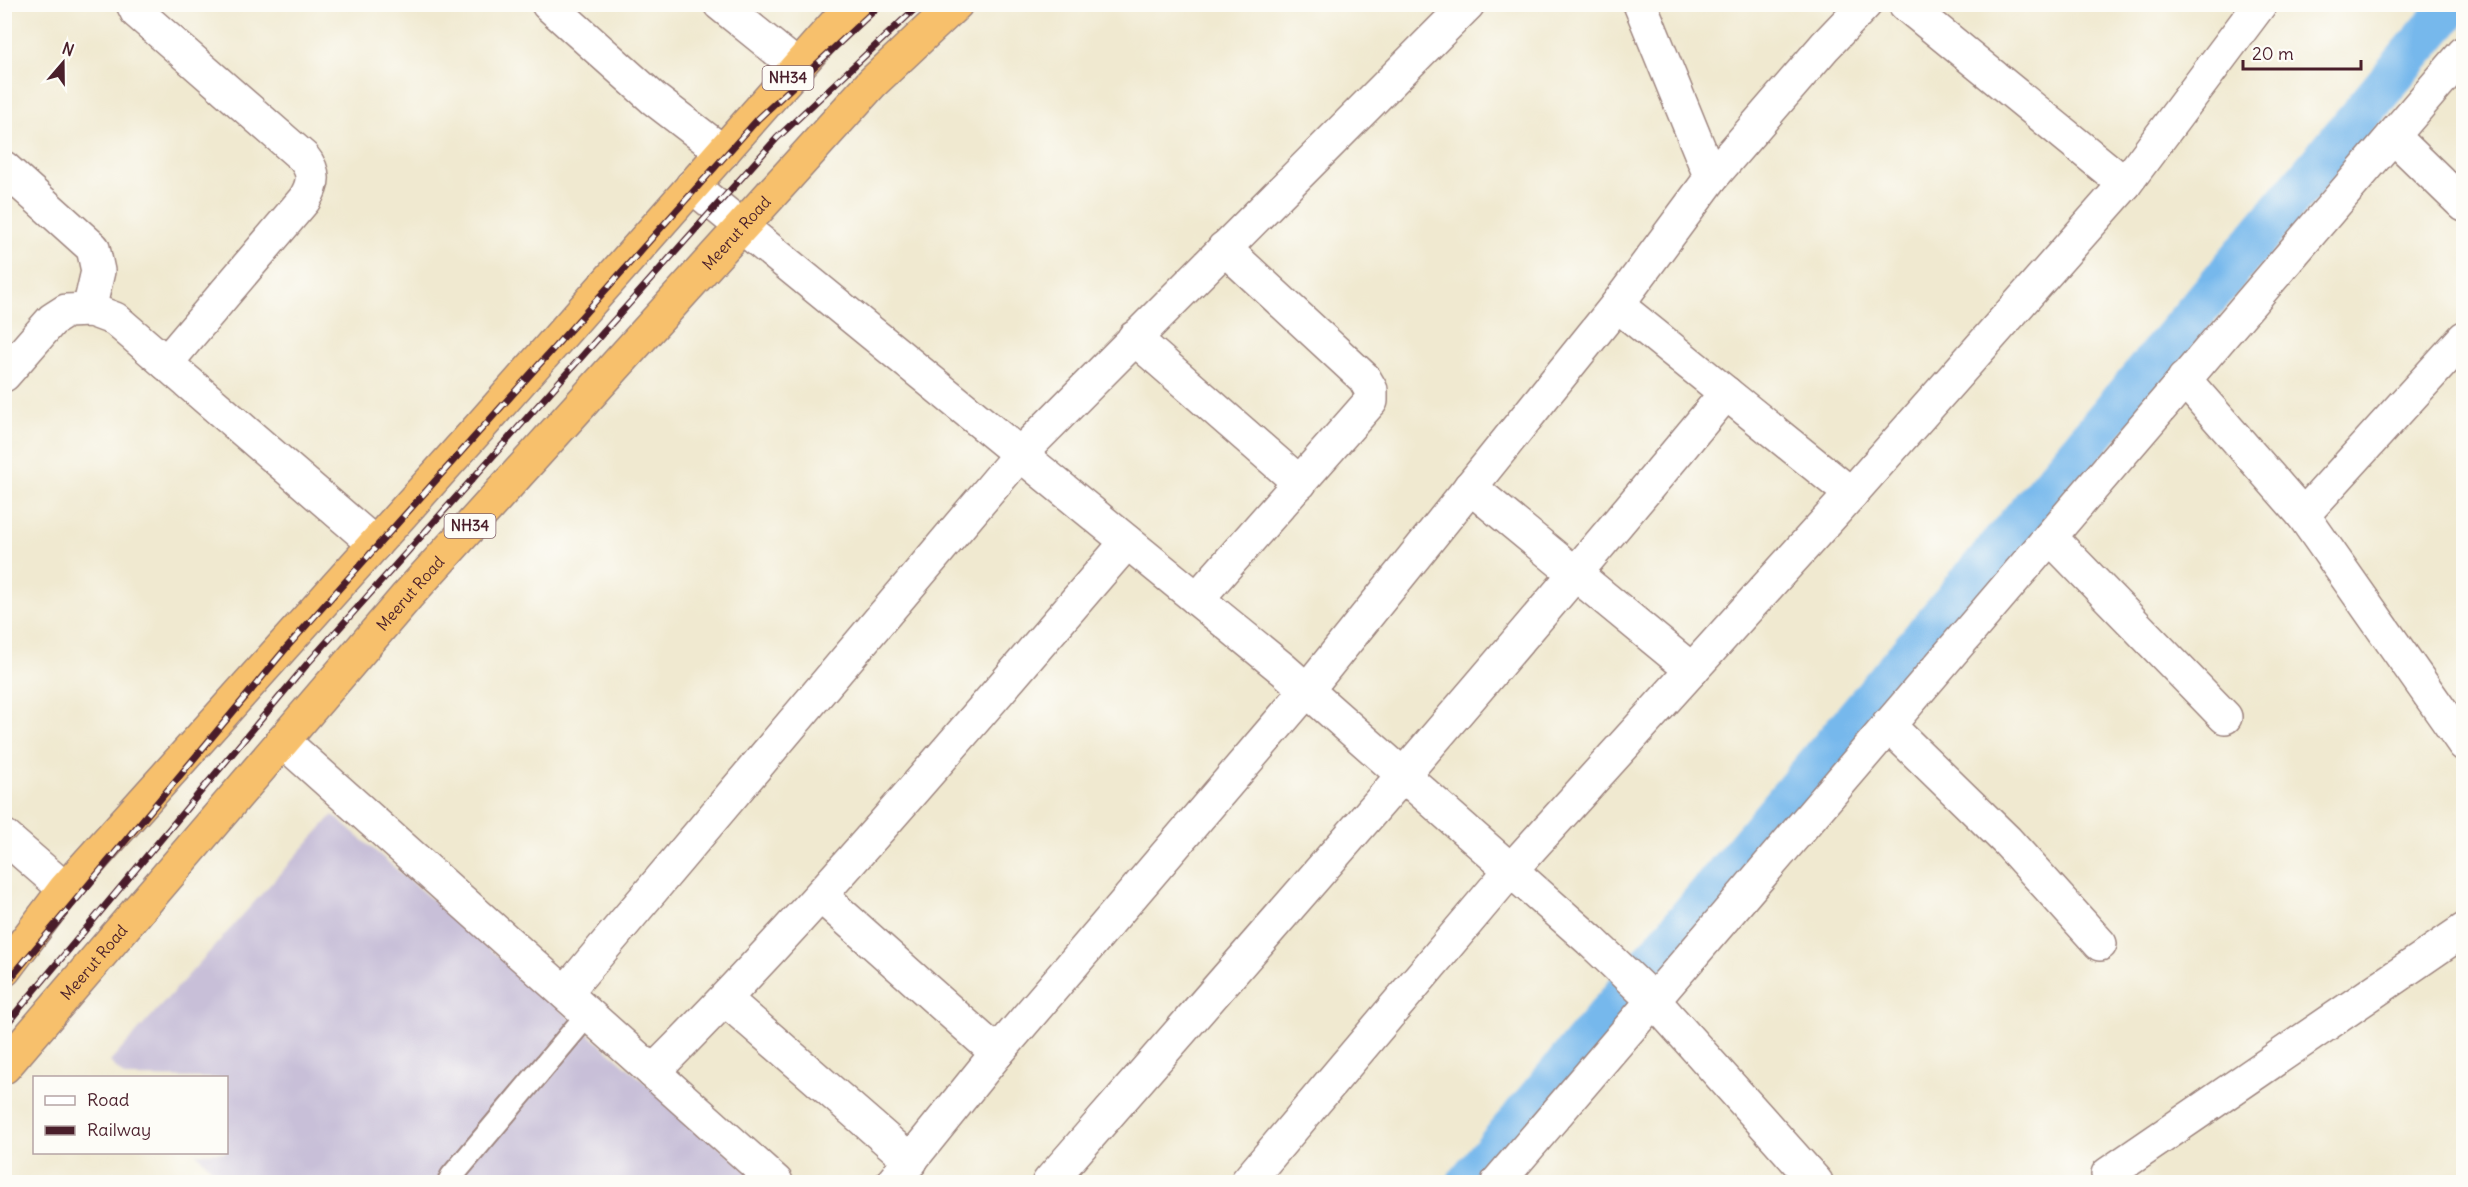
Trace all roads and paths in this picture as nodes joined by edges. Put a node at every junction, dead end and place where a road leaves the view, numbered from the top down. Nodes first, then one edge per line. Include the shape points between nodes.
1 (133, 4) edge
2 (548, 4) edge
3 (720, 4) edge
4 (853, 4) edge
5 (956, 4) edge
6 (1468, 4) edge
7 (1640, 4) edge
8 (1865, 4) edge
9 (1905, 4) edge
10 (2260, 4) edge
11 (2463, 53) edge
12 (798, 67) junction
13 (2393, 136) junction
14 (723, 152) junction
15 (4, 168) edge
16 (1711, 178) junction
17 (2125, 184) junction
18 (692, 186) junction
19 (2463, 205) edge
20 (741, 227) junction
21 (1224, 248) junction
22 (1617, 305) junction
23 (89, 310) junction
24 (1134, 338) junction
25 (2463, 338) edge
26 (166, 363) junction
27 (4, 375) edge
28 (2184, 379) junction
29 (1726, 393) junction
30 (1020, 454) junction
31 (1300, 483) junction
32 (1470, 487) junction
33 (1851, 494) junction
34 (2303, 515) junction
35 (2050, 537) junction
36 (1127, 542) junction
37 (375, 544) junction
38 (1577, 574) junction
39 (1197, 598) junction
40 (1692, 670) junction
41 (1307, 690) junction
42 (2225, 717) dead end
43 (1888, 725) junction
44 (283, 741) junction
45 (2463, 744) edge
46 (1404, 777) junction
47 (4, 836) edge
48 (1510, 871) junction
49 (65, 889) junction
50 (821, 896) junction
51 (2463, 930) edge
52 (2100, 944) dead end
53 (4, 970) edge
54 (1645, 993) junction
55 (726, 1000) junction
56 (576, 1004) junction
57 (997, 1053) junction
58 (4, 1067) edge
59 (653, 1072) junction
60 (902, 1172) edge
61 (2108, 1174) dead end
62 (449, 1182) edge
63 (776, 1182) edge
64 (1049, 1182) edge
65 (1247, 1182) edge
66 (1498, 1182) edge
67 (1816, 1182) edge

1 - 26 street via 137,12 303,157 314,179 304,200
2 - 14 street via 654,99
3 - 12 street
4 - 12 highway, NH34
5 - 20 highway, Meerut Road / NH34 via 872,83
6 - 21 street
7 - 16 street
8 - 16 street
9 - 17 street
10 - 17 street
11 - 13 street
12 - 14 highway, NH34
13 - 19 street
13 - 28 street
14 - 18 highway, NH34
15 - 23 street via 93,248 98,271
16 - 22 street
17 - 33 street
18 - 20 street
18 - 37 highway, NH34
20 - 30 street
20 - 44 highway, Meerut Road / NH34 via 407,596
21 - 24 street
21 - 31 street via 1364,378 1371,390 1371,401 1361,415
22 - 29 street
22 - 32 street
23 - 26 street via 115,319
23 - 27 street via 66,311 52,320
24 - 30 street
24 - 31 street
25 - 34 street
26 - 37 street
28 - 34 street
28 - 35 street
29 - 33 street
29 - 38 street
30 - 36 street
30 - 56 street
31 - 39 street
32 - 38 street
32 - 41 street
33 - 40 street
34 - 45 street
35 - 42 street
35 - 43 street
36 - 39 street
36 - 50 street
37 - 49 highway, NH34
38 - 40 street
38 - 46 street
39 - 41 street
40 - 48 street
41 - 46 street
41 - 57 street
43 - 52 street via 2007,841
43 - 54 street
44 - 56 street
44 - 58 highway, Meerut Road / NH34
46 - 48 street
46 - 64 street
47 - 49 street
48 - 54 street
48 - 65 street
49 - 53 highway, NH34
50 - 55 street
50 - 57 street
51 - 61 street
54 - 66 street
54 - 67 street
55 - 59 street
55 - 60 street
56 - 59 street
56 - 62 lane
57 - 60 street
59 - 63 street

